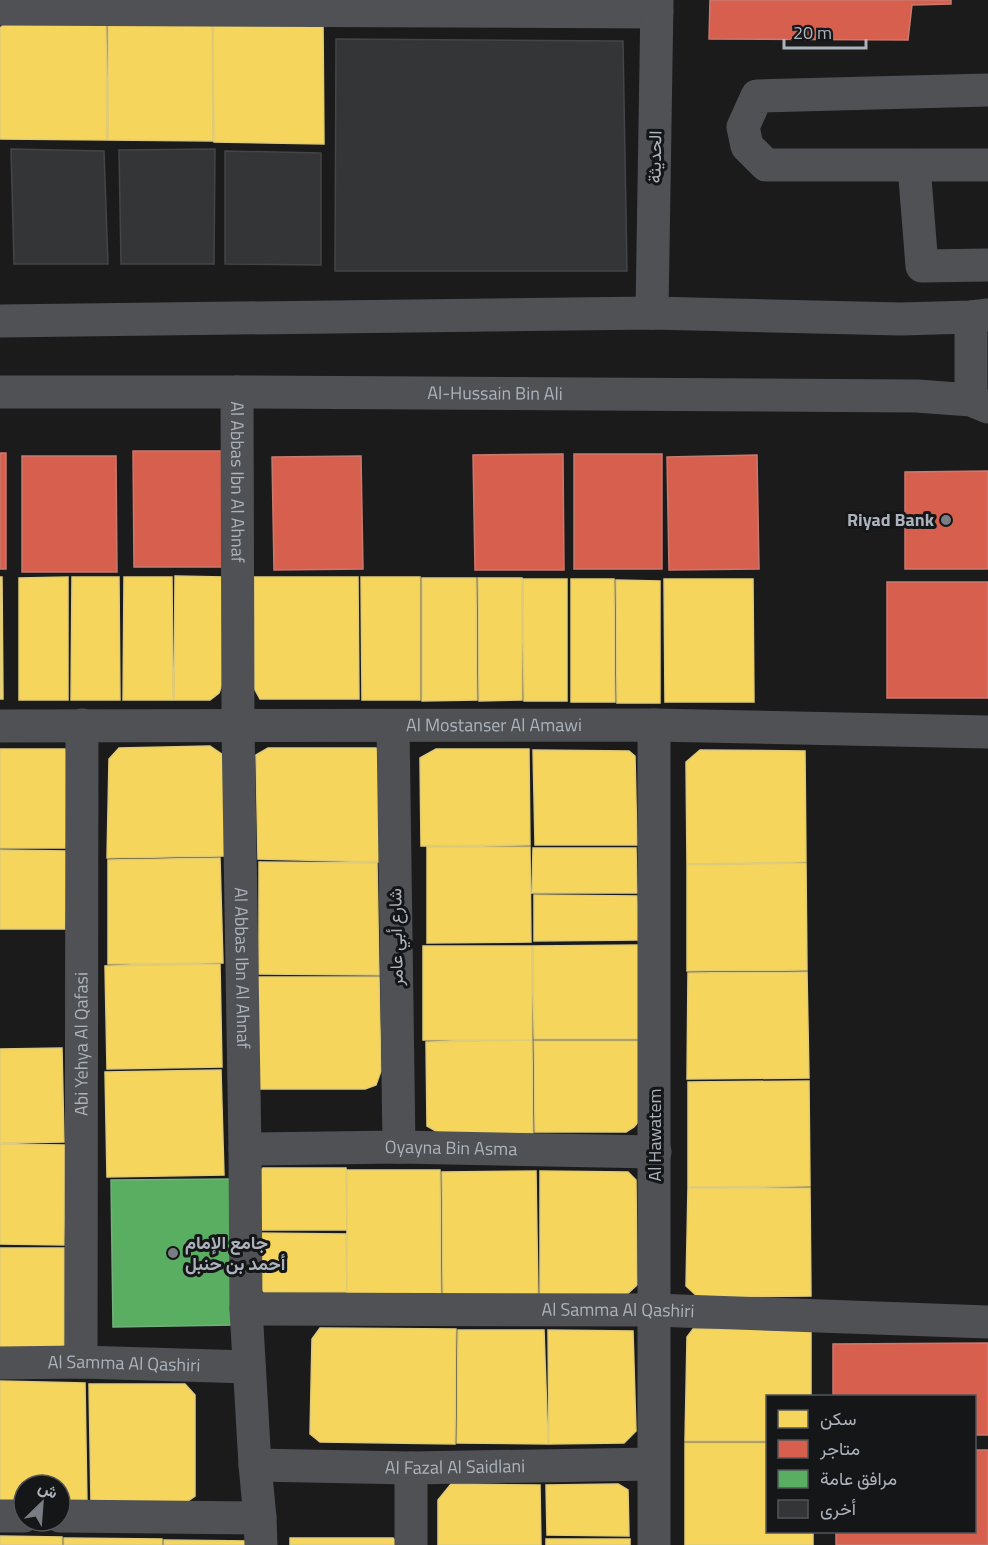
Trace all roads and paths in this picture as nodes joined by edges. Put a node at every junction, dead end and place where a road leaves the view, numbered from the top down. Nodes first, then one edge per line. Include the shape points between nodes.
1 (139, 5) edge
2 (657, 6) edge
3 (0, 9) edge
4 (988, 90) edge
5 (988, 165) edge
6 (914, 166) junction
7 (988, 266) edge
8 (652, 313) junction
9 (980, 316) edge
10 (0, 321) edge
11 (0, 392) edge
12 (237, 392) junction
13 (980, 404) edge
14 (82, 725) junction
15 (654, 725) junction
16 (0, 726) edge
17 (238, 726) junction
18 (393, 726) junction
19 (988, 732) edge
20 (399, 1147) junction
21 (245, 1149) junction
22 (655, 1152) junction
23 (246, 1309) junction
24 (654, 1310) junction
25 (988, 1322) edge
26 (81, 1362) junction
27 (0, 1363) edge
28 (249, 1367) junction
29 (653, 1464) junction
30 (255, 1465) junction
31 (411, 1468) junction
32 (72, 1517) edge
33 (260, 1531) edge
34 (411, 1545) edge
35 (654, 1545) edge

1 - 2 street
1 - 3 street
2 - 8 street, الحديثة
4 - 6 street via 758,96 743,127 747,146 766,165
5 - 6 street
6 - 7 street via 922,267
8 - 9 street via 901,319
8 - 10 street
9 - 13 street
11 - 12 street, Al-Hussain Bin Ali
12 - 13 street, Al-Hussain Bin Ali via 905,396
12 - 17 street, Al Abbas Ibn Al Ahnaf
14 - 16 street, Al Mostanser Al Amawi
14 - 17 street, Al Mostanser Al Amawi
14 - 26 street, Abi Yehya Al Qafasi
15 - 18 street, Al Mostanser Al Amawi
15 - 19 street, Al Mostanser Al Amawi
15 - 22 street, Al Hawatem
17 - 18 street, Al Mostanser Al Amawi
17 - 21 street, Al Abbas Ibn Al Ahnaf
18 - 20 street, شارع أبي عامر
20 - 21 street, Oyayna Bin Asma
20 - 22 street, Oyayna Bin Asma
21 - 23 street, Al Abbas Ibn Al Ahnaf
22 - 24 street, Al Hawatem
23 - 24 street, Al Samma Al Qashiri
23 - 28 street, Al Abbas Ibn Al Ahnaf
24 - 25 street, Al Samma Al Qashiri
24 - 29 street, Al Hawatem
26 - 27 street, Al Samma Al Qashiri
26 - 28 street, Al Samma Al Qashiri
28 - 30 street, Al Abbas Ibn Al Ahnaf
29 - 31 street, Al Fazal Al Saidlani
29 - 35 street, Al Hawatem
30 - 31 street, Al Fazal Al Saidlani
30 - 33 street, Al Abbas Ibn Al Ahnaf
31 - 34 street
32 - 33 street

